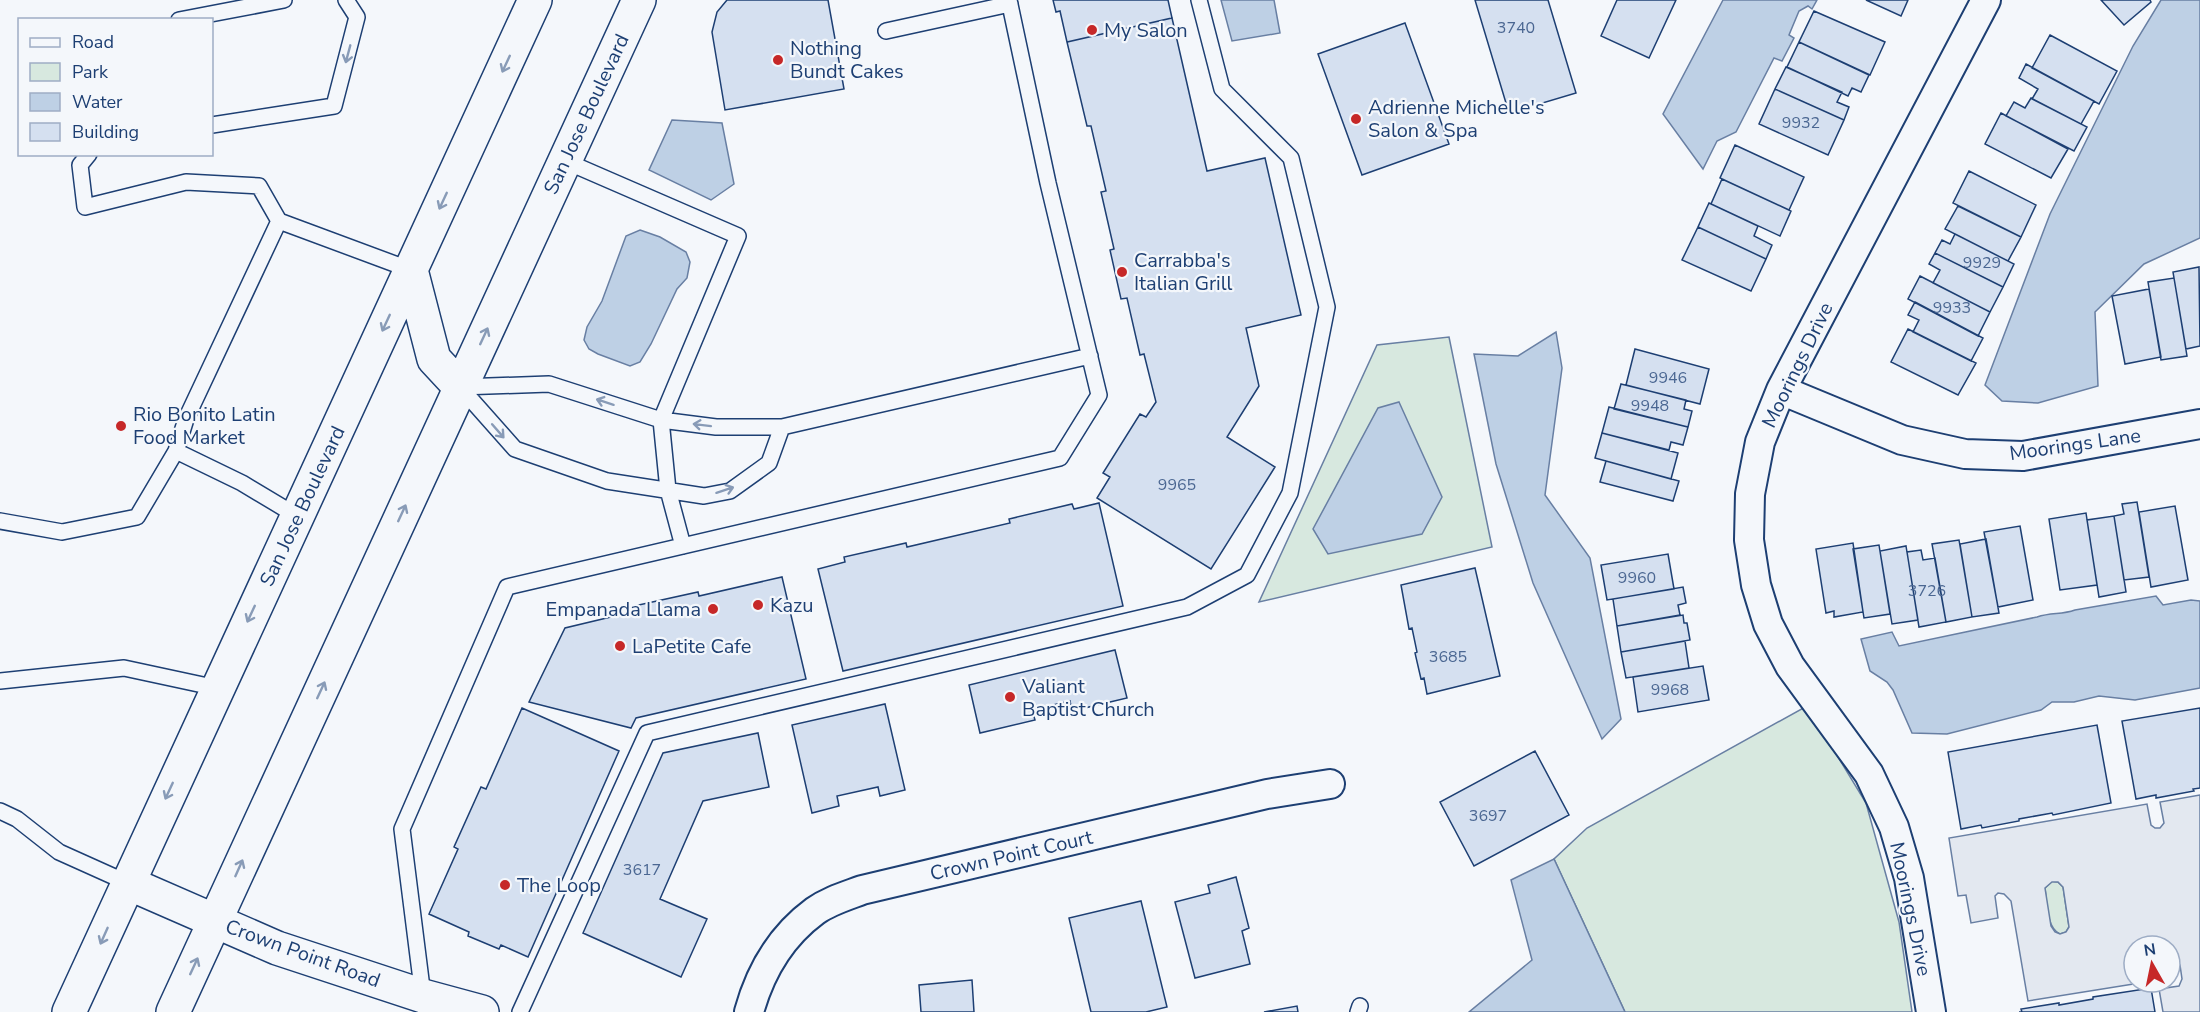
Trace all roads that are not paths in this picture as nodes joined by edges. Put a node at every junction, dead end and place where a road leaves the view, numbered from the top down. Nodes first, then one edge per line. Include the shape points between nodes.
1 (284, 0) edge
2 (346, 0) edge
3 (535, 0) edge
4 (639, 0) edge
5 (1199, 0) edge
6 (1986, 0) edge
7 (1009, 2) edge
8 (622, 15) edge
9 (190, 18) edge
10 (886, 31) dead end
11 (213, 125) edge
12 (87, 156) edge
13 (565, 160) junction
14 (279, 221) junction
15 (411, 270) junction
16 (1090, 356) junction
17 (460, 387) junction
18 (1780, 390) junction
19 (661, 420) junction
20 (2200, 424) edge
21 (782, 427) junction
22 (176, 451) junction
23 (668, 490) junction
24 (297, 516) junction
25 (0, 520) edge
26 (683, 546) junction
27 (0, 681) edge
28 (217, 688) junction
29 (1330, 784) dead end
30 (0, 811) edge
31 (128, 883) junction
32 (215, 921) junction
33 (423, 996) junction
34 (69, 1012) edge
35 (173, 1012) edge
36 (482, 1012) edge
37 (520, 1012) edge
38 (749, 1012) edge
39 (1931, 1012) edge

1 - 9 lane
2 -> 11 lane via 357,17 334,106
3 -> 15 main road, San Jose Boulevard
4 - 8 main road, San Jose Boulevard
5 - 37 lane via 1222,89 1291,158 1327,307 1290,492 1247,575 1187,607 647,733
6 - 18 street, Moorings Drive
7 - 10 lane
7 - 16 lane
8 - 13 main road, San Jose Boulevard
12 - 14 lane via 80,165 85,207 186,182 259,186
17 -> 13 main road, San Jose Boulevard
13 - 19 lane via 738,236
14 - 15 lane
14 - 22 lane via 186,419
15 - 17 main road via 434,359
15 -> 24 main road, San Jose Boulevard
16 - 21 lane
16 - 26 lane via 1099,395 1060,458
19 -> 17 lane via 549,384
17 -> 23 lane via 515,449 607,482
32 -> 17 main road, San Jose Boulevard
18 - 20 street, Moorings Lane via 1902,440 1965,454 2023,456
18 - 39 street, Moorings Drive via 1760,442 1750,495 1749,540 1756,585 1768,624 1790,666 1869,774 1894,827 1909,878
21 -> 19 lane via 716,427
19 - 23 lane
23 -> 21 lane via 704,496 730,491 769,463
22 - 24 lane via 242,483
22 - 25 lane via 137,517 62,532
23 - 26 lane
24 -> 28 main road, San Jose Boulevard
26 - 33 lane via 507,587 402,829
27 - 28 lane via 124,668
28 -> 31 main road, San Jose Boulevard
29 - 38 street, Crown Point Court via 1267,794 1152,821 862,890 831,902 781,942
30 - 31 lane via 17,819 59,852
31 - 32 main road, Crown Point Road
31 -> 34 main road, San Jose Boulevard
32 - 33 main road, Crown Point Road via 278,948
35 -> 32 main road, San Jose Boulevard
33 - 36 main road, Crown Point Road

